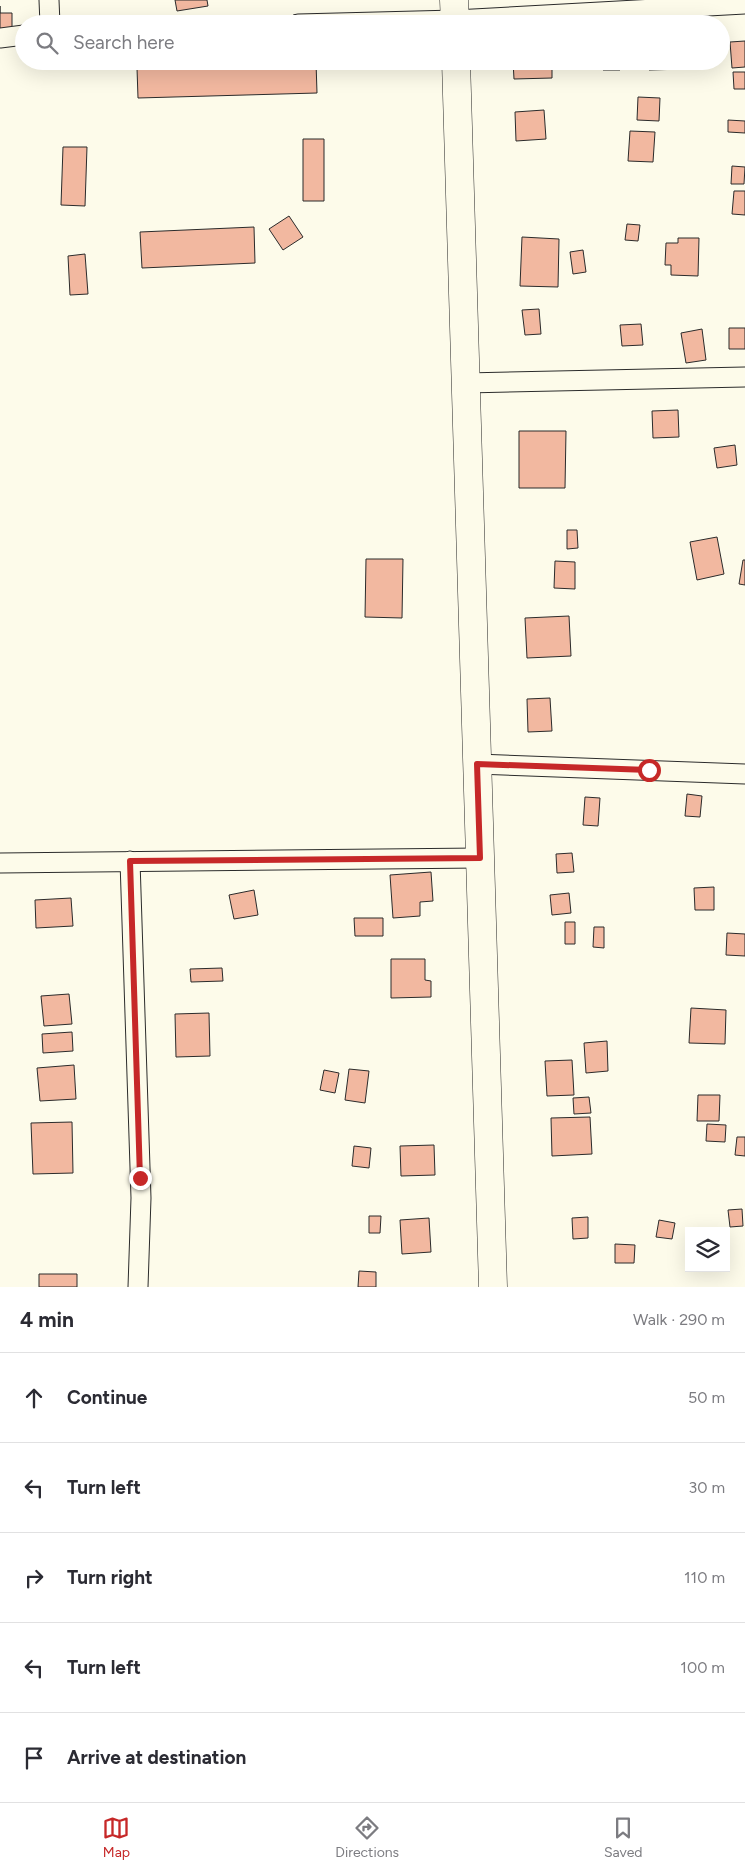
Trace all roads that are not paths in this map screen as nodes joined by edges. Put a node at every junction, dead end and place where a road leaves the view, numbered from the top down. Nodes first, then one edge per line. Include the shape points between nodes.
1 (49, 0) edge
2 (745, 4) edge
3 (454, 14) edge
4 (50, 15) edge
5 (438, 15) edge
6 (15, 36) edge
7 (0, 38) edge
8 (456, 70) edge
9 (745, 377) edge
10 (466, 383) junction
11 (477, 764) junction
12 (745, 774) edge
13 (480, 858) junction
14 (130, 861) junction
15 (0, 863) edge
16 (138, 1287) edge
17 (493, 1287) edge

1 - 4 street
2 - 3 street
3 - 5 street
6 - 7 street
8 - 10 main road
9 - 10 street
10 - 11 main road
11 - 12 street
11 - 13 main road
13 - 14 street
13 - 17 main road
14 - 15 street
14 - 16 street via 141,1198

